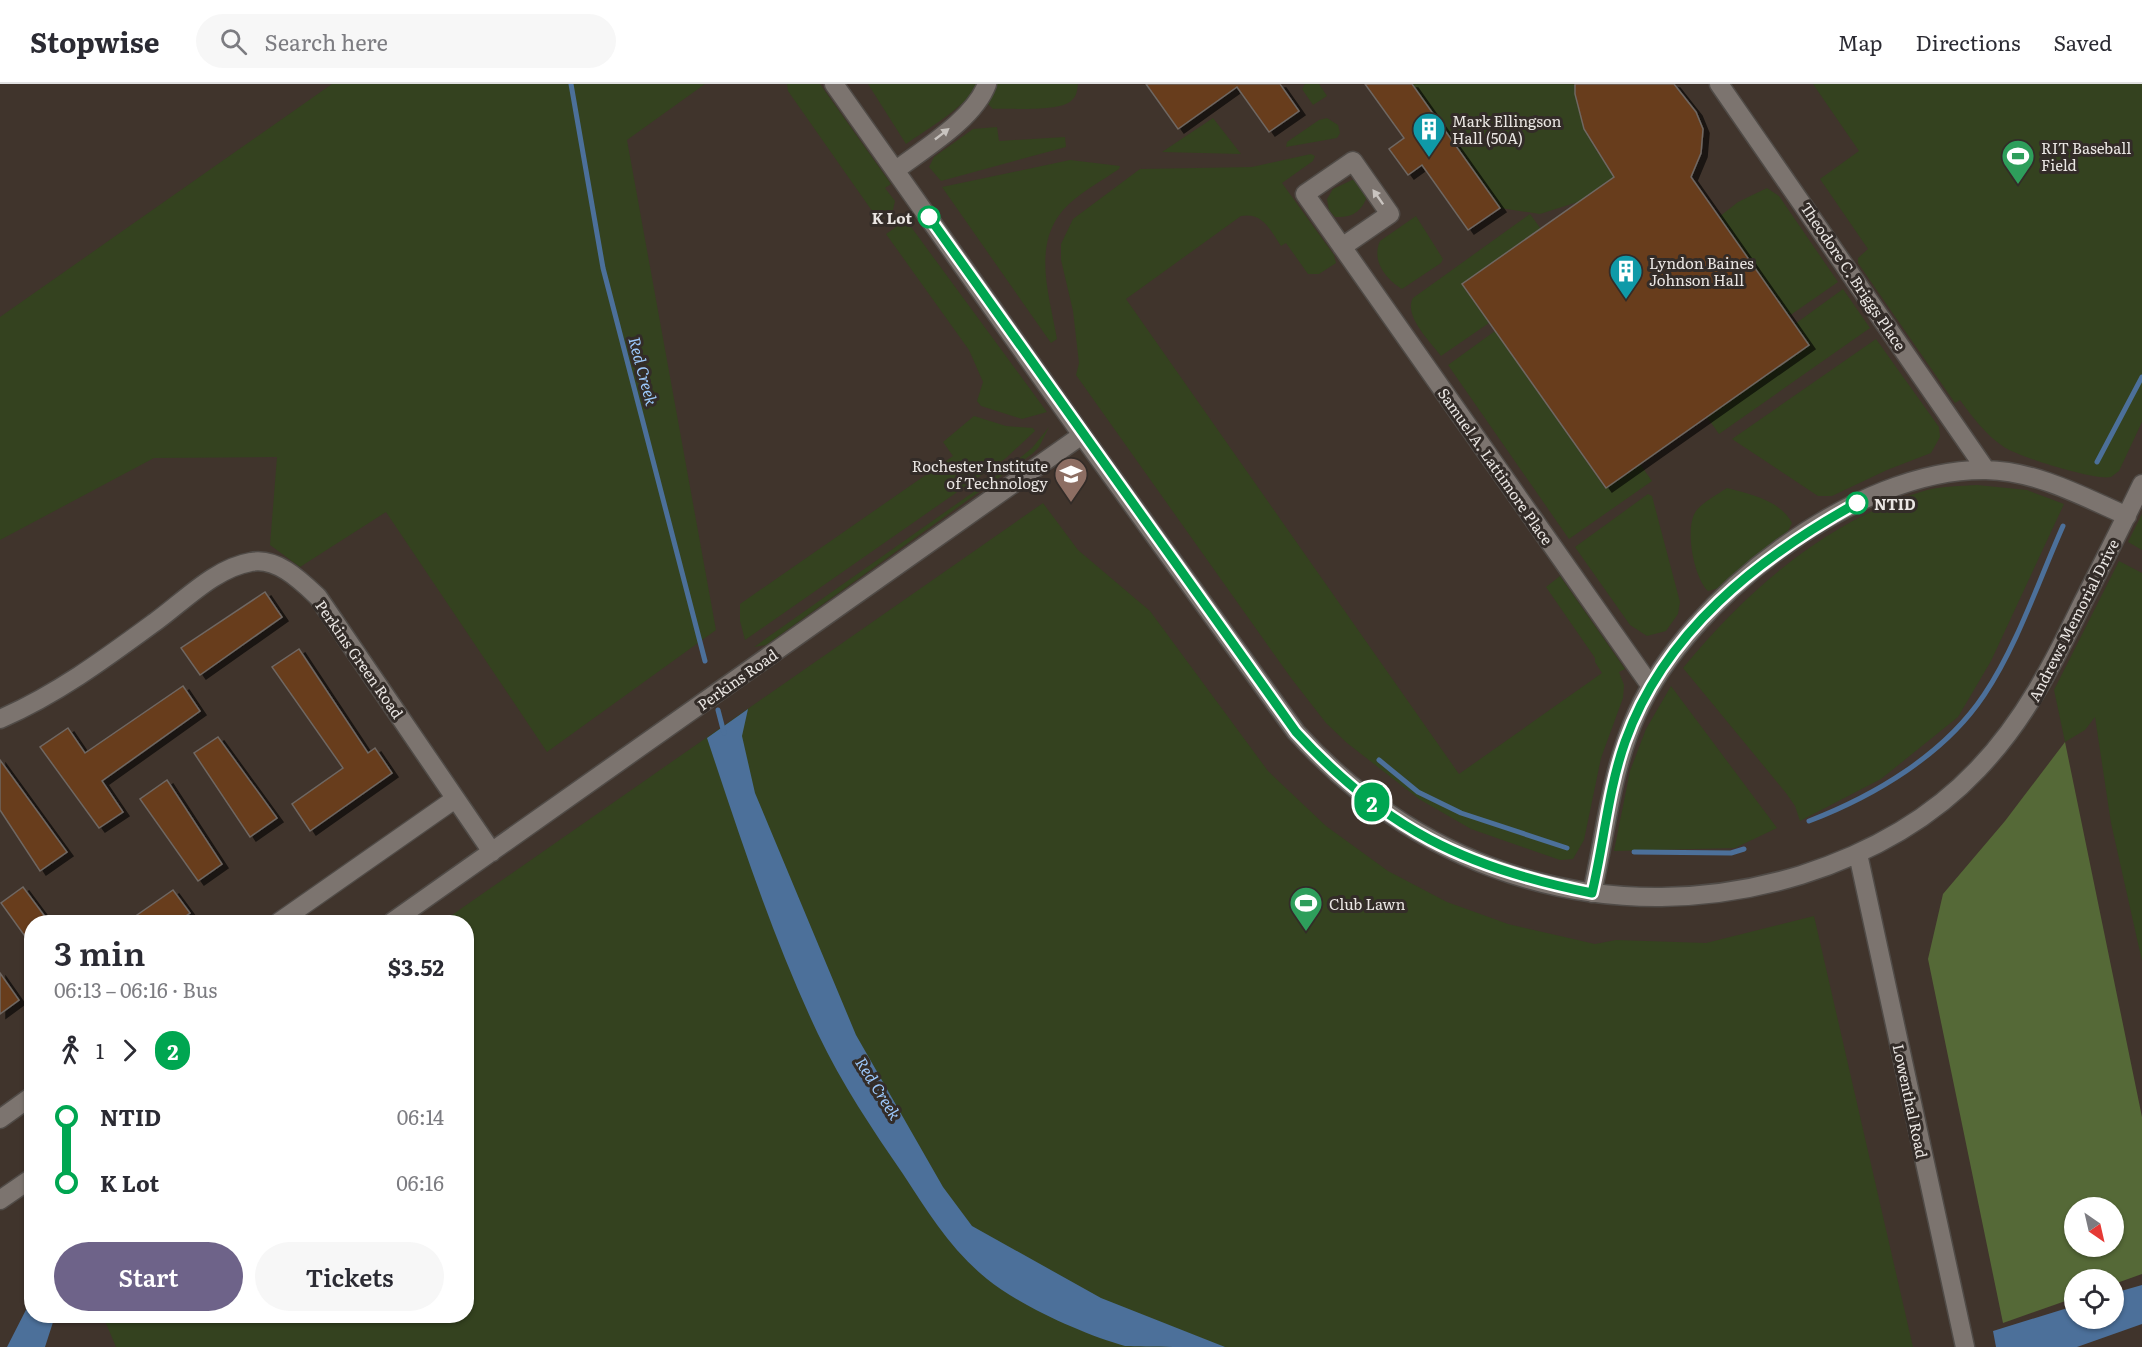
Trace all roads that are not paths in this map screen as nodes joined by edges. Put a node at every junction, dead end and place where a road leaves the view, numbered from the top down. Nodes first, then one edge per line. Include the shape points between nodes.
1 (834, 84) edge
2 (987, 84) edge
3 (1719, 84) edge
4 (896, 170) junction
5 (1342, 247) junction
6 (1082, 435) junction
7 (1986, 470) junction
8 (2142, 484) edge
9 (2127, 516) junction
10 (1650, 685) junction
11 (0, 719) edge
12 (455, 799) junction
13 (492, 852) junction
14 (1858, 854) junction
15 (1592, 893) junction
16 (289, 915) edge
17 (402, 915) edge
18 (24, 1102) edge
19 (0, 1119) edge
20 (24, 1184) edge
21 (0, 1200) edge
22 (1965, 1347) edge

1 - 4 street, Andrews Memorial Drive
4 -> 2 street via 964,117 979,102
3 - 7 street, Theodore C. Briggs Place
4 - 6 street, Andrews Memorial Drive
5 -> 5 street, Samuel A. Lattimore Place via 1390,214 1353,161 1305,194
5 - 10 street, Samuel A. Lattimore Place
6 - 13 street, Perkins Road
6 - 15 street, Andrews Memorial Drive via 1276,706 1336,773 1393,818 1459,855 1518,877
7 - 9 street via 2053,484
7 - 10 street via 1930,474 1821,523 1730,591 1688,635
8 - 9 street, Andrews Memorial Drive
9 - 14 street, Andrews Memorial Drive via 2043,681 1996,749 1977,771 1932,809
10 - 15 street via 1616,771
11 - 12 street, Perkins Green Road via 90,668 215,577 253,561 273,564 299,579 318,597
12 - 13 street, Perkins Green Road
12 - 16 street
13 - 17 street, Perkins Road
14 - 15 street, Andrews Memorial Drive via 1780,881 1722,893 1668,898
14 - 22 street, Lowenthal Road
18 - 19 street
20 - 21 street

